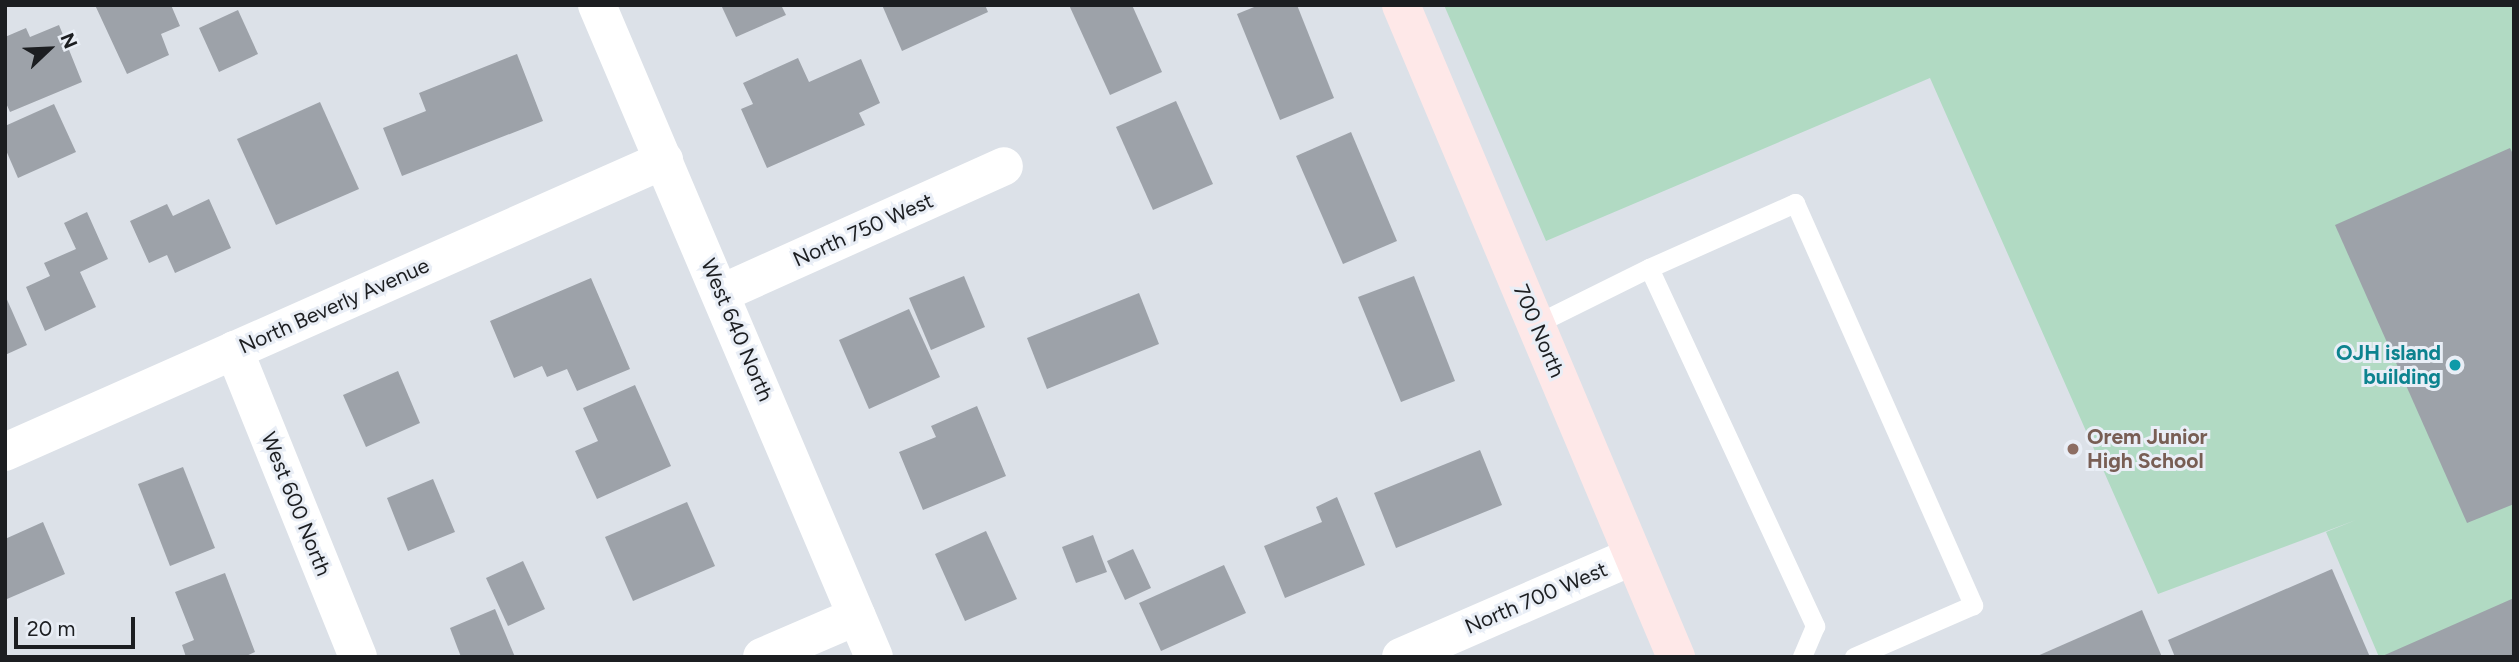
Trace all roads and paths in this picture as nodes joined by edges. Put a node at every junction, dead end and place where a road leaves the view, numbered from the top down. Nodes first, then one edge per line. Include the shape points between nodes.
1 (597, 5) edge
2 (1401, 5) edge
3 (664, 160) junction
4 (1004, 166) dead end
5 (1649, 268) junction
6 (722, 293) junction
7 (1536, 324) junction
8 (234, 351) junction
9 (5, 452) edge
10 (1633, 556) junction
11 (857, 617) junction
12 (358, 657) edge
13 (762, 657) edge
14 (874, 657) edge
15 (1401, 657) edge
16 (1676, 657) edge
17 (1802, 657) edge
18 (1854, 657) edge

1 - 3 street, West 640 North
2 - 7 street, 700 North
3 - 6 street, West 640 North
3 - 8 street, North Beverly Avenue
4 - 6 street, North 750 West
5 - 7 lane
5 - 17 lane via 1815,626
5 - 18 lane via 1795,203 1973,605
6 - 11 street, West 640 North
7 - 10 street, 700 North
8 - 9 street, North Beverly Avenue
8 - 12 street, West 600 North
10 - 15 street, North 700 West
10 - 16 street, 700 North
11 - 13 street
11 - 14 street, West 640 North

